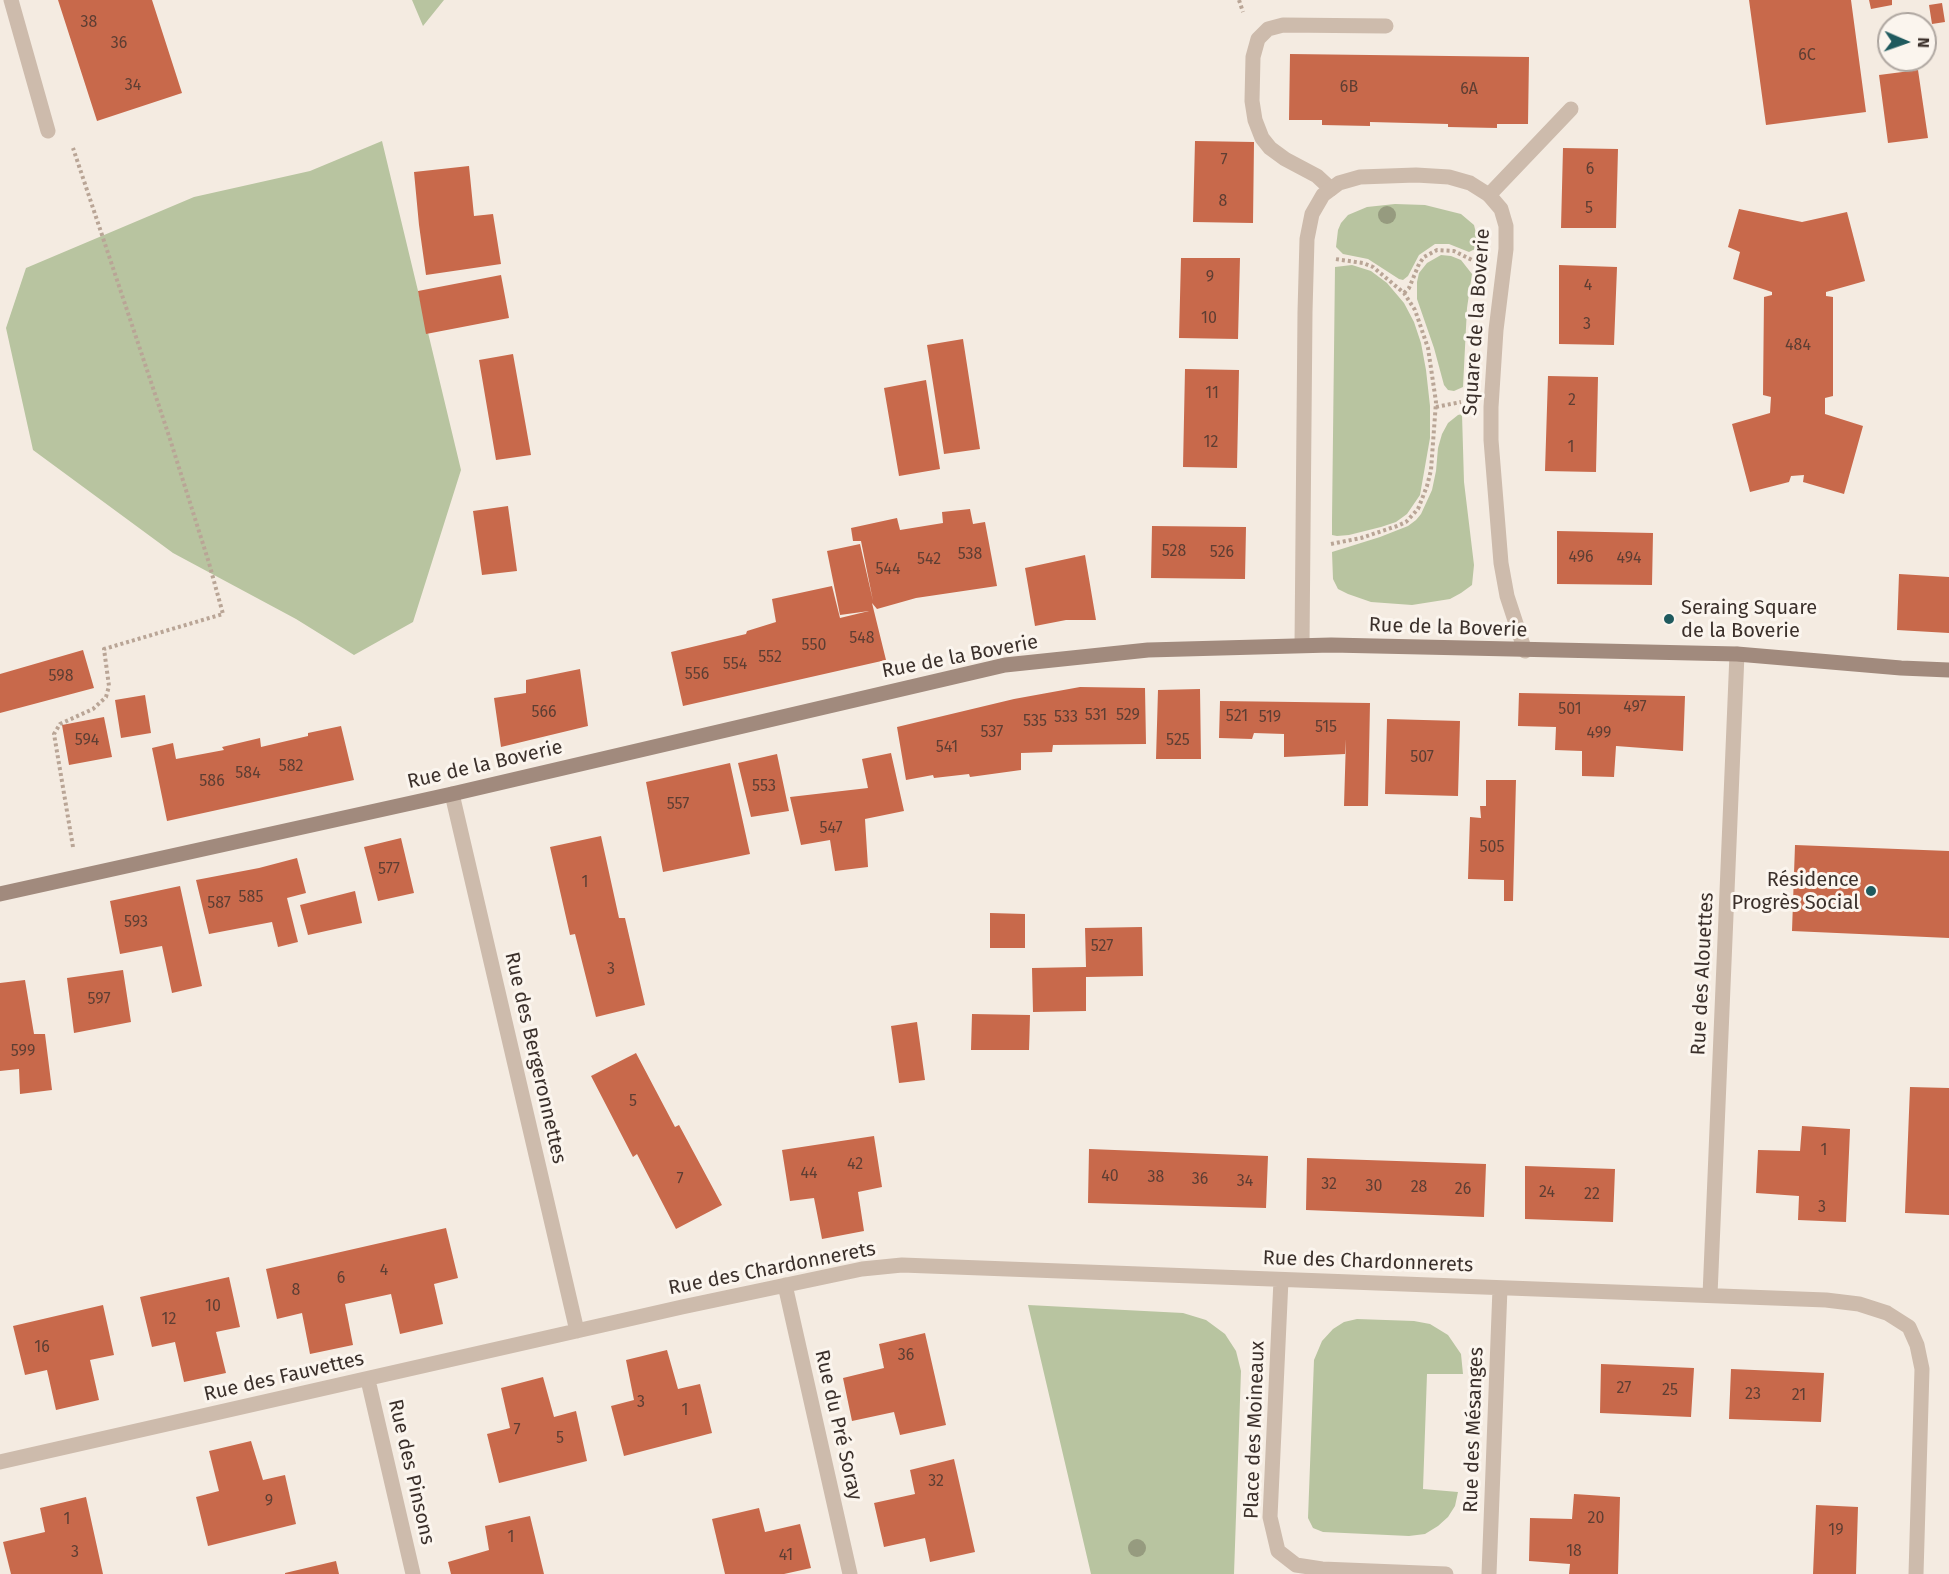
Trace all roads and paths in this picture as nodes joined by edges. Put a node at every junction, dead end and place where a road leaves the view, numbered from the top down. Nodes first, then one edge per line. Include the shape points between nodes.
1 (11, 0) edge
2 (1386, 26) dead end
3 (1571, 109) dead end
4 (48, 131) dead end
5 (71, 145) dead end
6 (1331, 189) junction
7 (1490, 195) junction
8 (1328, 258) dead end
9 (1480, 263) dead end
10 (1404, 292) junction
11 (1468, 402) dead end
12 (1436, 407) junction
13 (1325, 544) dead end
14 (1302, 645) junction
15 (1525, 651) junction
16 (1737, 654) junction
17 (1949, 670) edge
18 (452, 794) junction
19 (73, 848) dead end
20 (0, 894) edge
21 (1281, 1280) junction
22 (785, 1285) junction
23 (1500, 1288) junction
24 (1710, 1295) junction
25 (577, 1331) junction
26 (368, 1380) junction
27 (0, 1462) edge
28 (413, 1574) edge
29 (850, 1574) edge
30 (1446, 1574) edge
31 (1489, 1574) edge
32 (1916, 1574) edge

1 - 4 street
2 - 6 street via 1283,24 1268,29 1258,39 1253,57 1252,101 1262,138 1270,148
3 - 7 street
5 - 19 path via 224,614 104,649 109,686 105,697 93,709 60,724 54,734
6 - 7 street via 1360,177 1416,175 1449,177
6 - 14 street via 1312,214 1307,239
7 - 15 street, Square de la Boverie via 1501,209 1506,226 1491,407 1493,478 1507,596
8 - 10 path via 1373,267
9 - 10 path via 1454,251 1437,250 1424,257
10 - 12 path via 1428,348
11 - 12 path
12 - 13 path via 1431,470 1418,508 1397,526
14 - 15 street, Rue de la Boverie
14 - 18 street, Rue de la Boverie via 1148,650 1005,665
15 - 16 street, Rue de la Boverie
16 - 17 street, Rue de la Boverie
16 - 24 street, Rue des Alouettes
18 - 20 street, Rue de la Boverie
18 - 25 street, Rue des Bergeronnettes
21 - 22 street, Rue des Chardonnerets via 902,1265
21 - 23 street, Rue des Chardonnerets
21 - 30 street, Place des Moineaux via 1270,1517 1278,1551 1296,1565 1322,1569
22 - 25 street, Rue des Chardonnerets
22 - 29 street, Rue du Pré Soray
23 - 24 street, Rue des Chardonnerets
23 - 31 street, Rue des Mésanges
24 - 32 street, Rue des Chardonnerets via 1859,1304 1887,1313 1908,1327 1922,1369
25 - 26 street, Rue des Fauvettes
26 - 27 street, Rue des Fauvettes
26 - 28 street, Rue des Pinsons

